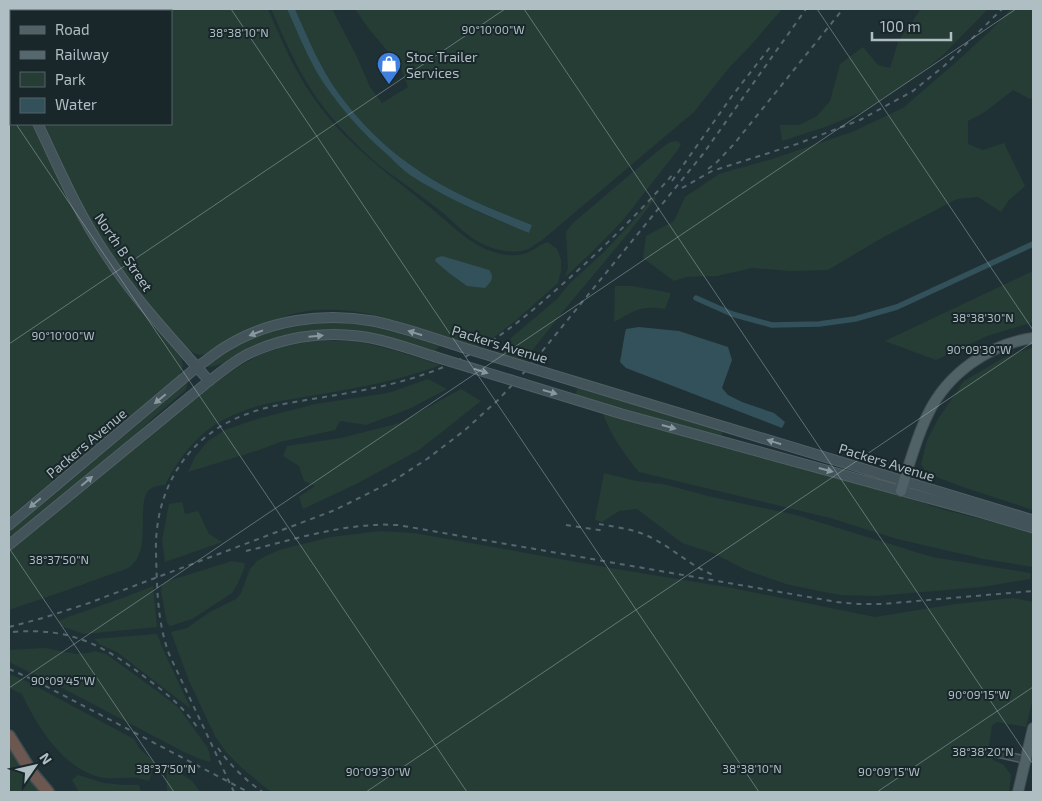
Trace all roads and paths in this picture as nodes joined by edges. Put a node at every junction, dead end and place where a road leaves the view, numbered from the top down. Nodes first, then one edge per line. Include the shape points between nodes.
1 (38, 125) edge
2 (1033, 338) edge
3 (197, 367) junction
4 (208, 381) junction
5 (902, 486) junction
6 (1033, 520) edge
7 (9, 525) edge
8 (1033, 528) edge
9 (9, 545) edge
10 (1033, 728) edge
11 (9, 736) edge
12 (991, 752) dead end
13 (1026, 760) junction
14 (48, 792) edge
15 (1018, 792) edge

1 - 3 main road, North B Street via 95,238 136,296
2 - 5 main road via 991,351 949,383 928,413
3 - 4 main road, North B Street
5 -> 3 main road, Packers Avenue, bridge via 577,382 374,322 335,317 285,323 225,347
3 -> 7 main road, Packers Avenue
4 -> 5 main road, Packers Avenue, bridge via 233,363 263,348 314,335 358,336 622,414
9 -> 4 main road, Packers Avenue
5 - 6 main road, Packers Avenue
5 - 8 main road, Packers Avenue
10 - 13 main road
11 - 14 highway
12 - 13 street
13 - 15 main road

